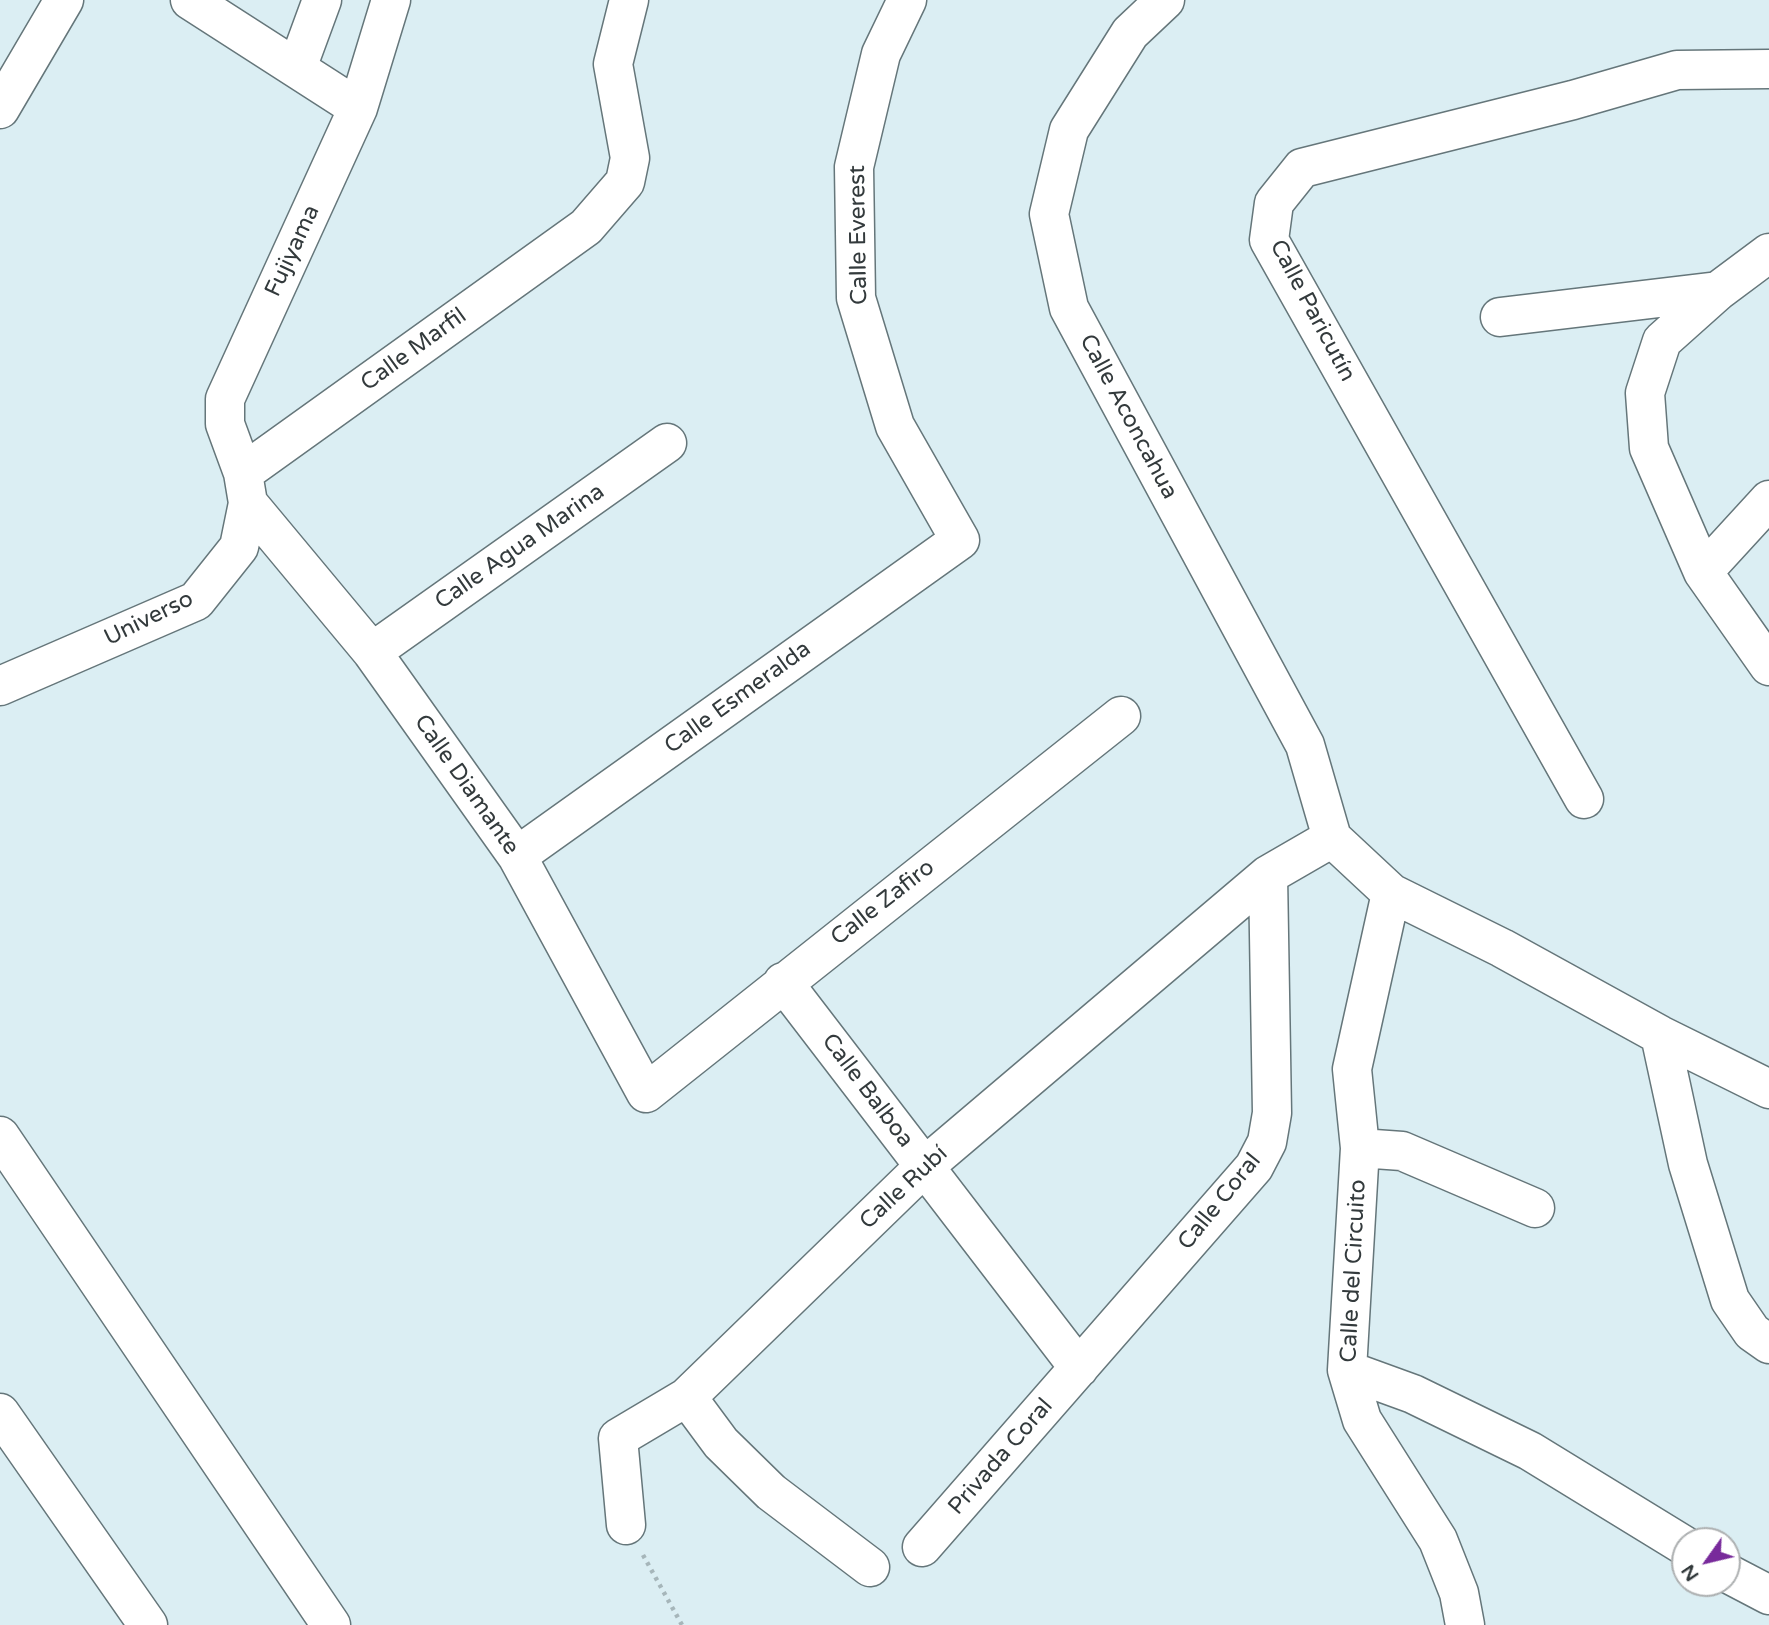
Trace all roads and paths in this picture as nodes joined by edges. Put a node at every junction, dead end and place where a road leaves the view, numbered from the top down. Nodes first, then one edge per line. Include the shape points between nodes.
1 (64, 0) edge
2 (190, 0) edge
3 (322, 0) edge
4 (391, 0) edge
5 (629, 0) edge
6 (907, 0) edge
7 (1165, 0) edge
8 (297, 68) junction
9 (1769, 69) edge
10 (358, 108) junction
11 (0, 109) edge
12 (1769, 253) edge
13 (1717, 291) junction
14 (1500, 317) dead end
15 (667, 443) dead end
16 (245, 488) junction
17 (1769, 500) edge
18 (960, 540) joint
19 (1703, 572) junction
20 (372, 652) junction
21 (1769, 666) edge
22 (0, 686) edge
23 (1121, 716) dead end
24 (1584, 799) dead end
25 (1332, 838) junction
26 (517, 856) junction
27 (1268, 875) junction
28 (1391, 893) junction
29 (783, 982) junction
30 (1660, 1035) junction
31 (1769, 1089) edge
32 (646, 1093) joint
33 (0, 1136) edge
34 (1360, 1149) junction
35 (925, 1166) junction
36 (1535, 1208) dead end
37 (1769, 1344) edge
38 (1079, 1367) junction
39 (1347, 1370) junction
40 (687, 1396) junction
41 (0, 1413) edge
42 (626, 1524) joint
43 (1671, 1537) edge
44 (922, 1548) dead end
45 (870, 1567) dead end
46 (1741, 1580) edge
47 (1769, 1595) edge
48 (148, 1625) edge
49 (331, 1625) edge
50 (682, 1625) edge
51 (1465, 1625) edge

1 - 11 street
2 - 8 street
3 - 8 street
4 - 10 street, Fujiyama
5 - 16 street, Calle Marfil via 613,64 630,158 625,182 586,227
6 - 18 street, Calle Everest via 881,54 854,167 856,298 895,426
7 - 25 street, Calle Aconcahua via 1130,33 1069,130 1049,214 1069,308 1305,744
8 - 10 street
9 - 24 street, Calle Paricutín via 1677,70 1303,168 1274,203 1269,240
10 - 16 street, Fujiyama via 225,399 225,424
12 - 13 street
13 - 14 street
13 - 19 street via 1662,341 1645,393 1649,447
15 - 20 street, Calle Agua Marina
16 - 20 street, Calle Diamante
16 - 22 street, Universo via 239,547 196,601
17 - 19 street
18 - 26 street, Calle Esmeralda
19 - 21 street
20 - 26 street, Calle Diamante
23 - 29 street, Calle Zafiro
25 - 27 street, Calle Rubí
25 - 28 street
26 - 32 street, Calle Diamante
27 - 35 street, Calle Rubí
27 - 38 street, Calle Coral via 1272,1113 1268,1142 1254,1167
28 - 30 street
28 - 34 street, Calle del Circuito via 1352,1069
29 - 32 street, Calle Zafiro
29 - 35 street, Calle Balboa
30 - 31 street
30 - 37 street via 1688,1164 1730,1300 1752,1332
33 - 49 street
34 - 36 street via 1402,1151
34 - 39 street, Calle del Circuito
35 - 38 street, Calle Balboa
35 - 40 street, Calle Rubí
38 - 44 street, Privada Coral
39 - 43 street via 1413,1394 1530,1451
39 - 51 street, Calle del Circuito via 1363,1420 1438,1540 1459,1592
40 - 42 street, Calle Rubí via 618,1438
40 - 45 street via 721,1443 771,1492
41 - 48 street
42 - 50 path
46 - 47 street

